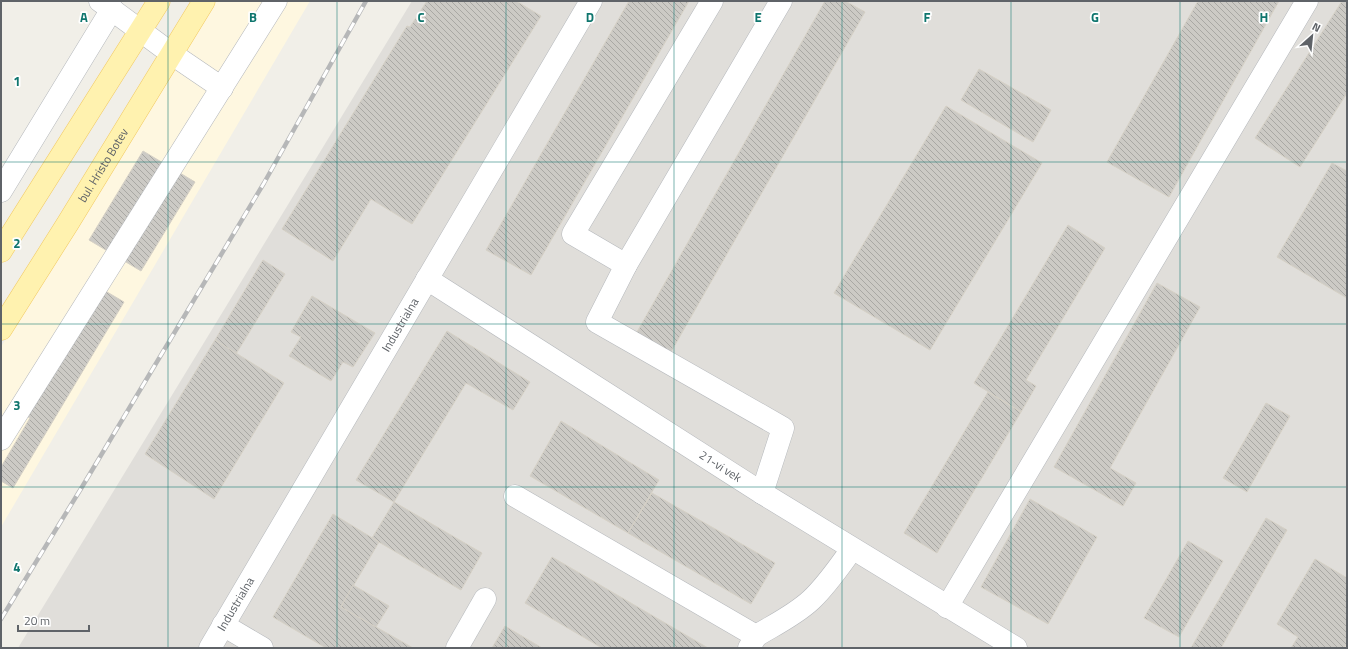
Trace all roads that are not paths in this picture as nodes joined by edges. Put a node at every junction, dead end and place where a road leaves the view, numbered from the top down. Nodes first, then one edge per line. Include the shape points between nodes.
1 (159, 1) edge
2 (204, 1) edge
3 (276, 1) edge
4 (591, 1) edge
5 (712, 1) edge
6 (781, 1) edge
7 (1307, 1) edge
8 (106, 5) edge
9 (141, 31) junction
10 (172, 54) junction
11 (222, 88) junction
12 (1, 191) edge
13 (5, 237) edge
14 (626, 266) junction
15 (427, 279) junction
16 (1, 329) edge
17 (1, 439) edge
18 (762, 493) junction
19 (515, 496) dead end
20 (852, 549) junction
21 (485, 599) dead end
22 (947, 607) junction
23 (223, 625) junction
24 (752, 642) edge
25 (210, 648) edge
26 (262, 648) edge
27 (457, 648) edge
28 (1016, 648) edge

1 - 9 main road
2 - 10 main road, bul. Hristo Botev
3 - 11 street
4 - 15 street, Industrialna
5 - 14 street via 573,234
6 - 14 street
7 - 22 street
8 - 9 street
8 - 12 street
9 - 10 street
9 - 13 main road
10 - 11 street
10 - 16 main road, bul. Hristo Botev
11 - 17 street
14 - 18 street via 597,322 783,428
15 - 18 street, 21-vi vek
15 - 23 street, Industrialna
18 - 20 street, 21-vi vek
19 - 24 street
20 - 22 street, 21-vi vek
20 - 24 street via 830,580 810,601
21 - 27 street
22 - 28 street, 21-vi vek
23 - 25 street, Industrialna
23 - 26 street

